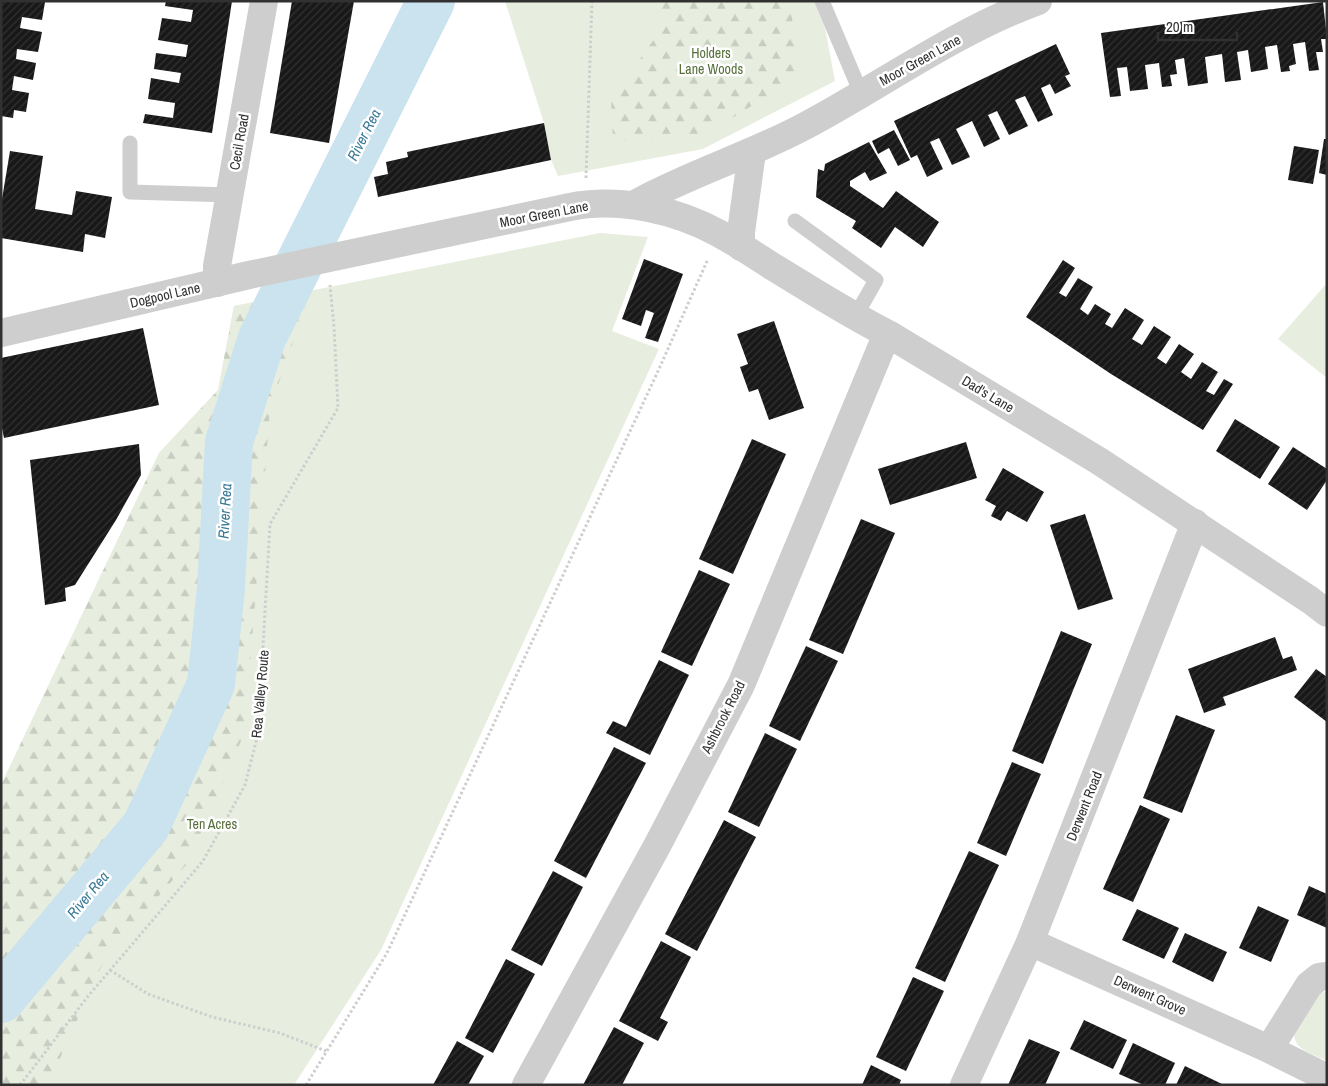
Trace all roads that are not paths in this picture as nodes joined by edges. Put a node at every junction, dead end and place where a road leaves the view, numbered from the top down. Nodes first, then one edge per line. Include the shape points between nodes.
1 (264, 1) edge
2 (822, 1) edge
3 (1038, 1) edge
4 (861, 93) junction
5 (130, 143) dead end
6 (752, 152) junction
7 (230, 195) junction
8 (633, 205) junction
9 (795, 221) dead end
10 (730, 240) junction
11 (328, 259) joint
12 (217, 283) junction
13 (854, 317) junction
14 (1, 333) edge
15 (890, 335) junction
16 (1196, 523) junction
17 (1327, 613) edge
18 (1030, 942) junction
19 (1327, 976) edge
20 (1269, 1049) junction
21 (1327, 1078) edge
22 (526, 1085) edge
23 (964, 1085) edge

1 - 7 street, Cecil Road
2 - 4 lane
3 - 4 street, Moor Green Lane via 1007,12
4 - 6 street, Moor Green Lane
5 - 7 lane via 130,192
6 - 8 street, Moor Green Lane via 662,189
6 - 10 street via 741,232
7 - 12 street, Cecil Road
8 - 10 street, Dad's Lane via 678,215
8 - 11 street, Moor Green Lane via 585,204
9 - 13 lane via 876,280
10 - 13 street, Dad's Lane
11 - 12 street, Dogpool Lane
12 - 14 street, Dogpool Lane
13 - 15 street, Dad's Lane
15 - 16 street, Dad's Lane
15 - 22 street, Ashbrook Road via 881,348 740,685 657,846
16 - 17 street, Dad's Lane
16 - 18 street, Derwent Road
18 - 20 street, Derwent Grove
18 - 23 street, Derwent Road
19 - 20 street via 1319,977 1309,985
20 - 21 street, Derwent Grove

